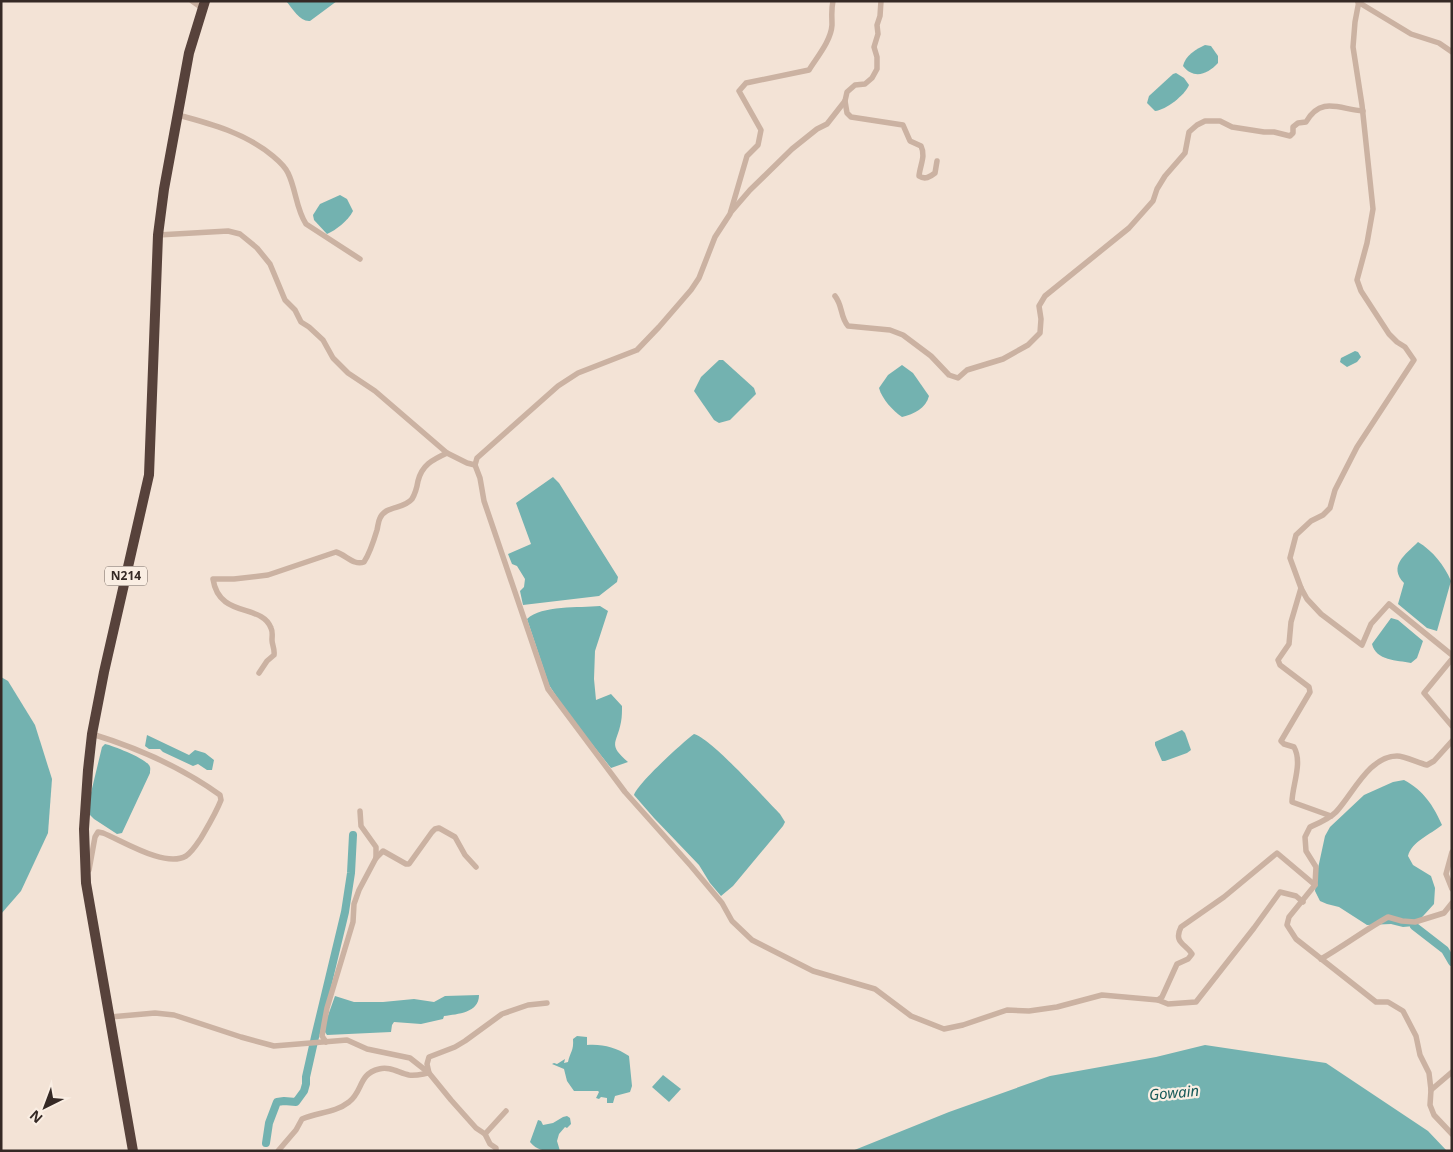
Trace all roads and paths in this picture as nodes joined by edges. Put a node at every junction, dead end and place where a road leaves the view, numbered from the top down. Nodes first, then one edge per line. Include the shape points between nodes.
1 (192, 1) edge
2 (833, 1) edge
3 (881, 1) edge
4 (1359, 2) edge
5 (203, 5) edge
6 (1452, 52) edge
7 (845, 102) junction
8 (1363, 111) junction
9 (178, 115) junction
10 (937, 162) dead end
11 (730, 214) junction
12 (158, 235) junction
13 (360, 259) dead end
14 (835, 296) dead end
15 (447, 453) junction
16 (475, 465) junction
17 (1301, 588) junction
18 (1452, 657) edge
19 (260, 673) dead end
20 (1452, 726) edge
21 (92, 734) junction
22 (1452, 741) edge
23 (360, 811) dead end
24 (1331, 816) junction
25 (1452, 852) edge
26 (376, 858) junction
27 (476, 867) dead end
28 (86, 883) junction
29 (1315, 885) junction
30 (1452, 890) edge
31 (1303, 902) junction
32 (1452, 903) edge
33 (1321, 959) junction
34 (1158, 1000) junction
35 (547, 1003) dead end
36 (110, 1017) junction
37 (326, 1042) junction
38 (1452, 1072) edge
39 (428, 1073) junction
40 (1431, 1090) junction
41 (506, 1111) dead end
42 (485, 1134) junction
43 (1452, 1134) edge
44 (133, 1151) edge
45 (278, 1151) edge
46 (496, 1151) edge

1 - 5 street
2 - 11 street via 832,26 824,47 809,70 746,83 739,91 760,130 758,145 747,156
3 - 7 street via 874,47 876,69 865,84 855,85 847,92
4 - 6 street via 1411,34 1439,43
4 - 8 street via 1353,47
5 - 9 highway, N214 via 189,53
7 - 10 street via 851,117 903,125 910,141 923,150 919,176 928,178 935,173
7 - 11 street via 827,124 792,150 750,190
8 - 14 street via 1322,106 1312,111 1306,122 1293,127 1290,136 1232,127 1220,121 1205,121 1197,125 1189,132 1185,152 1165,176 1153,201 1129,228 1045,296 1039,306 1040,333 1028,345 1003,359 967,370 958,378 949,375 931,356 903,335 890,330 848,326
8 - 17 street via 1373,209 1357,280 1360,291 1389,334 1405,347 1414,360 1357,448 1330,508 1296,535 1290,558
9 - 12 highway, N214
9 - 13 street via 218,125 263,148 288,172 306,224
11 - 16 street via 715,238 700,278 636,350 578,373 558,386 477,458
12 - 15 street via 228,231 240,234 270,264 285,300 301,322 323,340 333,358
12 - 21 highway, N214 via 149,475
15 - 16 street
15 - 19 street via 425,466 412,498 406,504 391,508 380,518 361,564 336,552 268,575 213,579 215,591 222,599 261,618 272,629 274,655
16 - 34 street via 484,501 548,689 625,792 722,903 732,921 752,940 813,971 875,989 911,1016 944,1029 1008,1010 1057,1007 1102,995
17 - 18 street via 1321,614 1362,645 1371,624 1389,604
17 - 24 street via 1291,622 1289,644 1278,660 1310,692 1281,741 1294,747 1296,752 1297,774 1292,802
18 - 20 street via 1424,693
21 - 28 highway, N214 via 84,829
21 - 28 street via 167,762 203,783 220,795 221,800 194,847 186,856 175,859 161,858 98,832
22 - 24 street via 1427,765 1398,756 1380,760
23 - 26 street via 361,826 376,847
24 - 29 street via 1310,827 1305,837 1306,851 1316,867
25 - 30 street via 1446,874
26 - 27 street via 383,851 409,864 432,832 439,828 456,837
26 - 37 street via 354,904 352,922 325,1016 322,1036
28 - 36 highway, N214
29 - 31 street
29 - 34 street via 1277,853 1181,927 1179,939 1192,954 1177,964
31 - 33 street via 1289,917 1287,925 1296,939
31 - 34 street via 1296,896 1280,892 1196,1002 1168,1004
32 - 33 street via 1444,914 1415,922 1388,917
33 - 40 street via 1376,1002 1388,1002 1402,1011 1416,1036
35 - 39 street via 528,1005 502,1014 455,1048 429,1057
36 - 37 street via 155,1013 174,1015 274,1046
36 - 44 highway, N214
37 - 39 street via 347,1040 367,1049 410,1058
38 - 40 street
39 - 42 street
39 - 45 street via 410,1075 389,1068 372,1072 365,1077 350,1102 302,1119
40 - 43 street via 1430,1105 1434,1115
41 - 42 street
42 - 46 street

